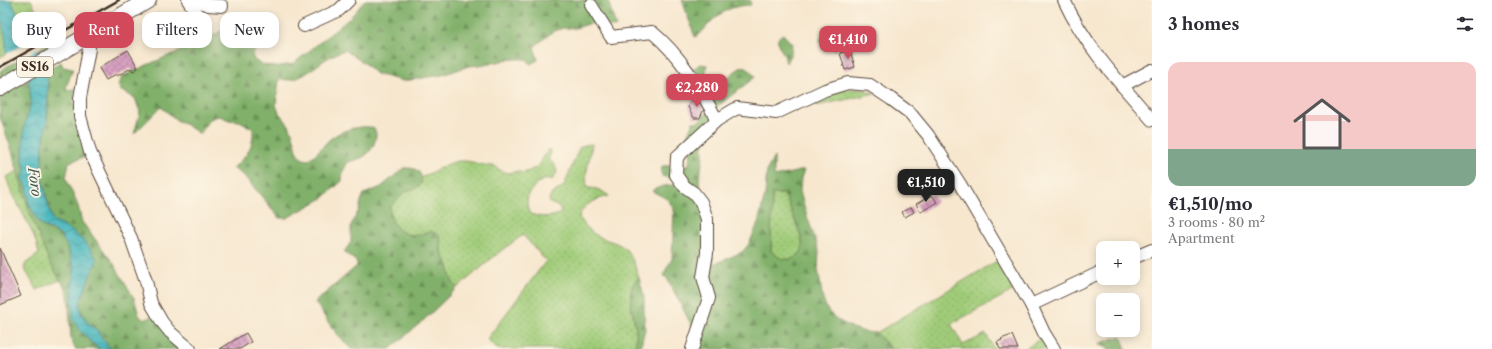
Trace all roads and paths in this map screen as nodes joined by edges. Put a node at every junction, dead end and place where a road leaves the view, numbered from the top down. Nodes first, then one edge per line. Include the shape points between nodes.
1 (148, 0) edge
2 (188, 0) edge
3 (195, 0) edge
4 (349, 0) edge
5 (1064, 0) edge
6 (591, 5) dead end
7 (222, 6) dead end
8 (127, 12) edge
9 (196, 12) edge
10 (304, 26) dead end
11 (74, 43) edge
12 (89, 48) edge
13 (1152, 70) edge
14 (1122, 86) junction
15 (0, 88) edge
16 (718, 120) junction
17 (1152, 120) edge
18 (1152, 250) edge
19 (1140, 255) edge
20 (1096, 274) edge
21 (1031, 305) junction
22 (190, 349) edge
23 (692, 349) edge
24 (1054, 349) edge

1 - 8 main road, SS16
2 - 9 street
3 - 7 street via 208,5
4 - 10 street via 340,10
5 - 14 street via 1084,37
6 - 16 street via 611,37 652,32 663,41 695,82
11 - 15 main road, SS16
12 - 22 street via 80,98 80,116 90,152 131,238 151,303 170,332
13 - 14 street
14 - 17 street
16 - 21 street via 737,108 776,113 825,90 848,83 870,85 910,113 928,135
16 - 23 street via 677,157 676,175 701,202 707,219 707,253 702,277 709,298
18 - 19 street
20 - 21 street
21 - 24 street

